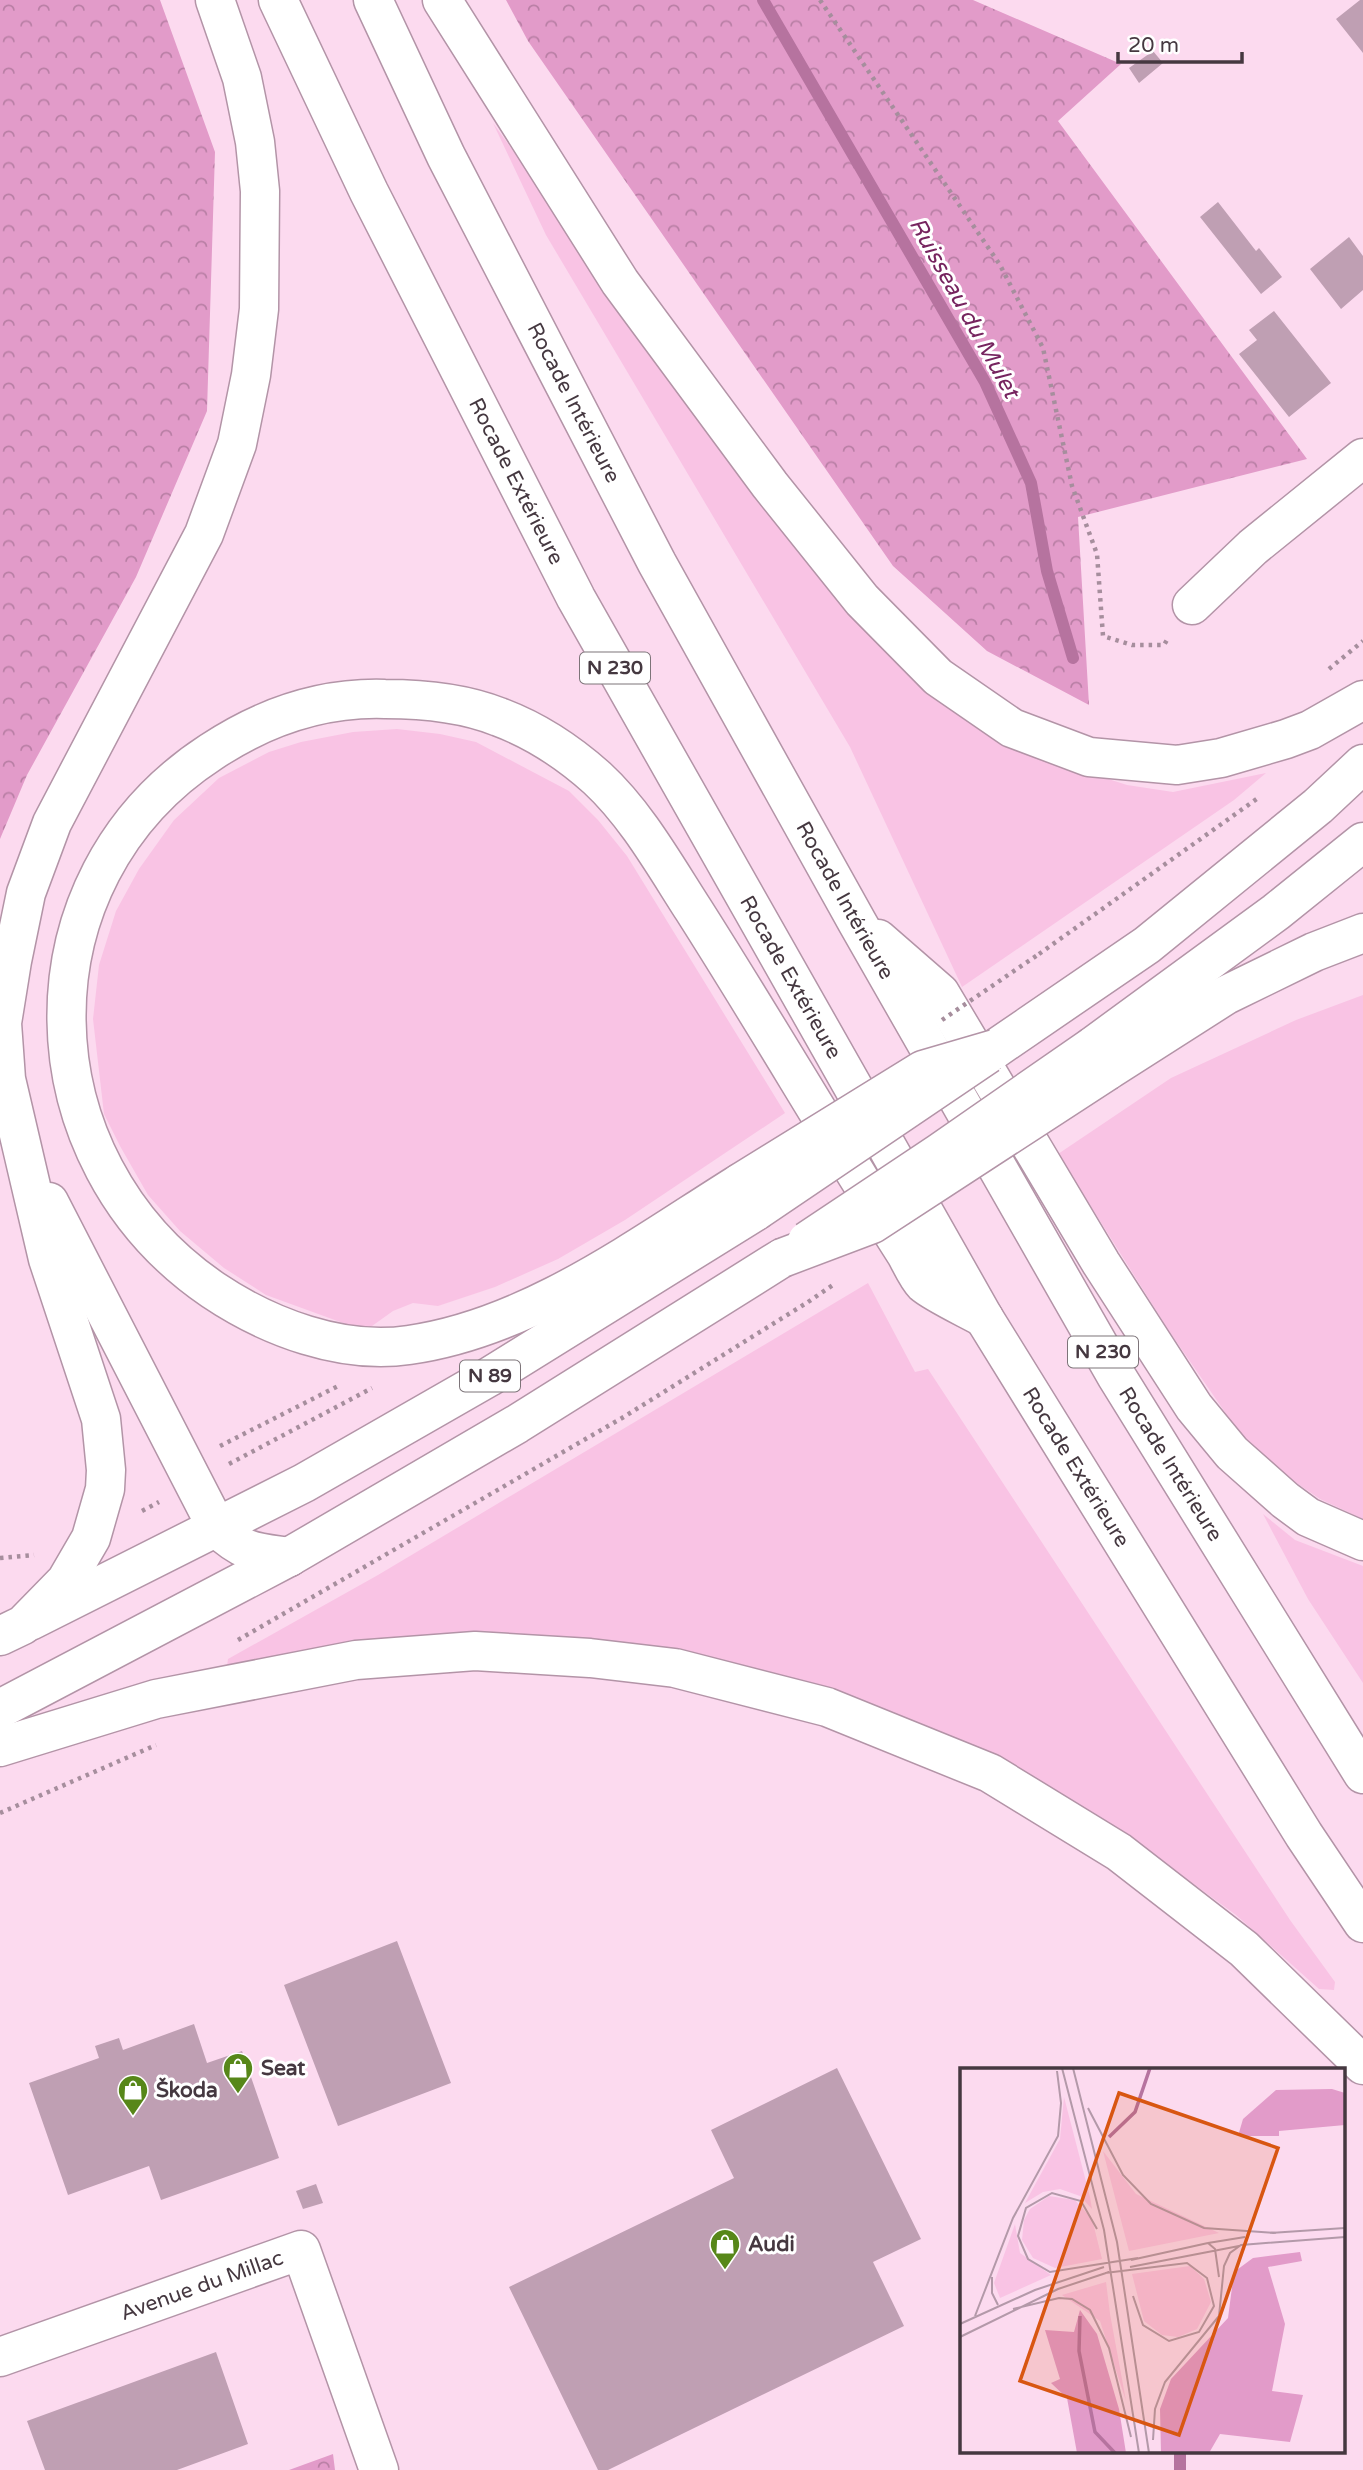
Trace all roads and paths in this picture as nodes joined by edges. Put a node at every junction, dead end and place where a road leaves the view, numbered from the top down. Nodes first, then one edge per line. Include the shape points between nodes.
1 (215, 0) edge
2 (278, 0) edge
3 (373, 0) edge
4 (442, 0) edge
5 (820, 0) edge
6 (1363, 458) edge
7 (1192, 605) joint
8 (1363, 700) edge
9 (1363, 764) edge
10 (1268, 791) dead end
11 (1363, 842) edge
12 (857, 922) junction
13 (1363, 933) edge
14 (1039, 954) dead end
15 (1100, 1058) junction
16 (20, 1144) junction
17 (748, 1197) junction
18 (808, 1302) dead end
19 (984, 1318) junction
20 (376, 1347) junction
21 (184, 1464) junction
22 (217, 1528) junction
23 (1363, 1541) edge
24 (289, 1557) junction
25 (12, 1630) edge
26 (237, 1640) dead end
27 (0, 1709) edge
28 (166, 1740) dead end
29 (0, 1747) edge
30 (1363, 1774) edge
31 (0, 1813) edge
32 (1363, 1923) edge
33 (1363, 2065) edge
34 (0, 2357) edge
35 (379, 2470) edge

1 - 16 main road via 242,78 260,191 259,309 251,375 237,444 204,534 52,823 26,893 2,1023 6,1079
2 - 19 main road, Rocade Extérieure / N 230 via 369,192 576,598
3 - 12 main road, Rocade Intérieure / N 230 via 446,156 657,563
4 - 8 main road via 636,303 770,485 862,600 938,677 1012,728 1089,757 1177,765 1286,739
5 - 7 path via 1000,265 1043,348 1072,486 1097,554 1103,636 1132,645 1164,645
6 - 7 main road via 1253,547
9 - 17 main road, bridge via 1147,945 995,1049 923,1070
10 - 14 path
11 - 15 main road
12 - 23 main road via 940,993 1101,1263 1213,1430 1257,1478 1285,1500 1308,1517
12 - 30 main road, Rocade Intérieure / N 230 via 1117,1377
13 - 15 main road via 1294,961
15 - 24 main road, N 89, bridge via 872,1224 782,1258 517,1424
16 - 21 main road
16 - 25 main road via 48,1259 101,1419 106,1470 90,1538 66,1581
17 - 20 main road via 476,1330 413,1345
17 - 22 main road, N 89 via 489,1377
18 - 26 path via 622,1418
19 - 20 main road via 924,1284 703,924 601,781 570,755 498,716 454,705 365,698 300,709 260,724 197,760 164,789 138,817 97,879 73,952 66,1011 72,1084 83,1124 102,1169 139,1223 176,1261 228,1300 306,1335
19 - 32 main road, Rocade Extérieure / N 230
20 - 21 path via 369,1371
21 - 22 main road
22 - 24 main road via 235,1545
22 - 25 main road, N 89
24 - 27 main road, N 89
28 - 31 path
29 - 33 main road via 156,1699 356,1660 475,1651 675,1668 827,1707 990,1773 1119,1852 1244,1950
34 - 35 main road, Avenue du Millac via 301,2250

